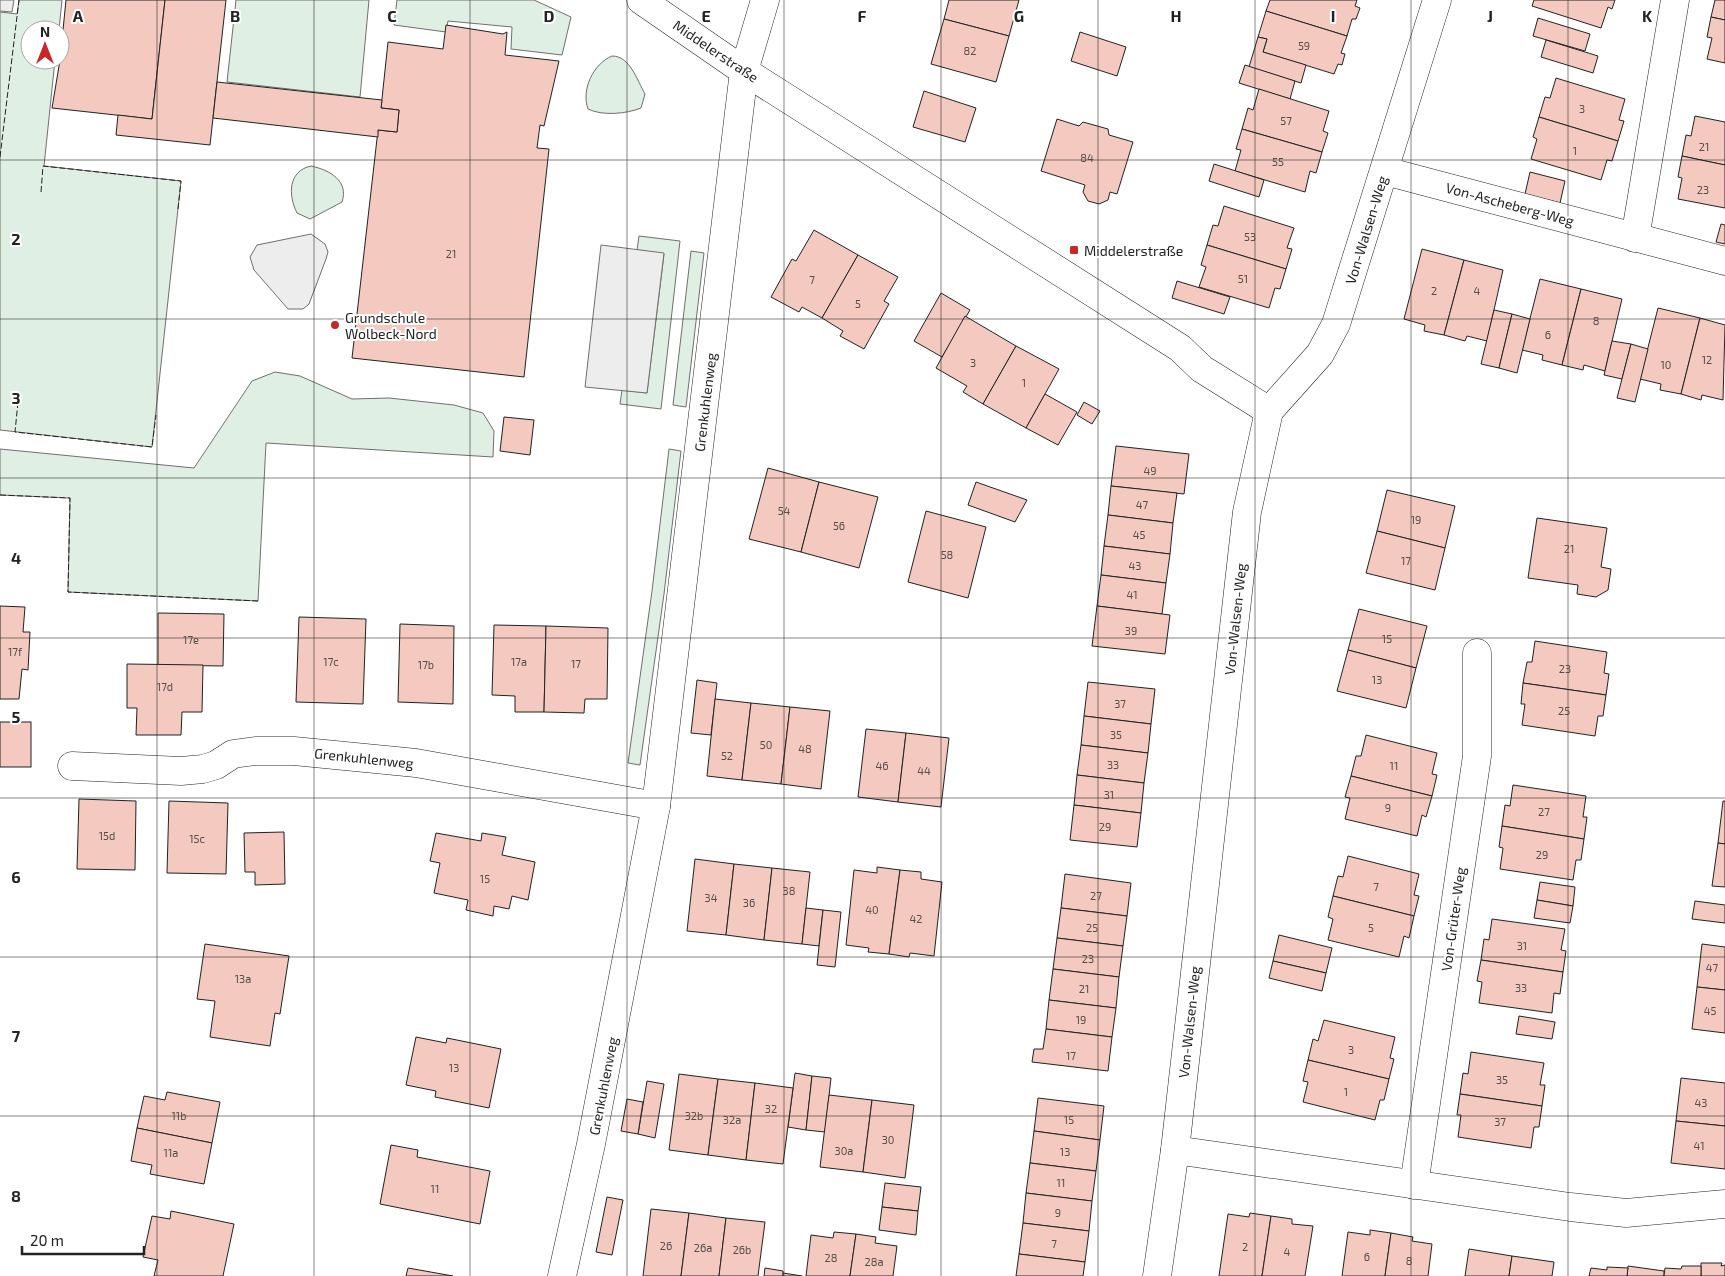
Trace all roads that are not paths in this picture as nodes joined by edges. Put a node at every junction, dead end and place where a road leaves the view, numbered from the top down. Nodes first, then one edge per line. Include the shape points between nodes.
1 (641, 0) edge
2 (765, 0) edge
3 (1438, 0) edge
4 (1675, 0) edge
5 (744, 71) junction
6 (1385, 171) junction
7 (1635, 238) junction
8 (1725, 261) edge
9 (1269, 411) junction
10 (1477, 653) dead end
11 (72, 766) dead end
12 (656, 806) junction
13 (1175, 1150) junction
14 (1414, 1185) junction
15 (1725, 1204) edge
16 (562, 1276) edge
17 (1157, 1276) edge

1 - 5 street, Middelerstraße
2 - 5 street, Grenkuhlenweg
3 - 6 street, Von-Walsen-Weg
4 - 7 street
5 - 9 street, Middelerstraße via 1180,348 1202,369
5 - 12 street, Grenkuhlenweg
6 - 7 street, Von-Ascheberg-Weg
6 - 9 street, Von-Walsen-Weg via 1336,324 1320,354
7 - 8 street, Von-Ascheberg-Weg
9 - 13 street, Von-Walsen-Weg via 1247,512
10 - 14 street, Von-Grüter-Weg via 1477,756
11 - 12 street, Grenkuhlenweg via 181,771 216,765 233,754 294,751 416,762
12 - 16 street, Grenkuhlenweg via 592,1144
13 - 14 street
13 - 17 street, Von-Walsen-Weg
14 - 15 street via 1626,1213

